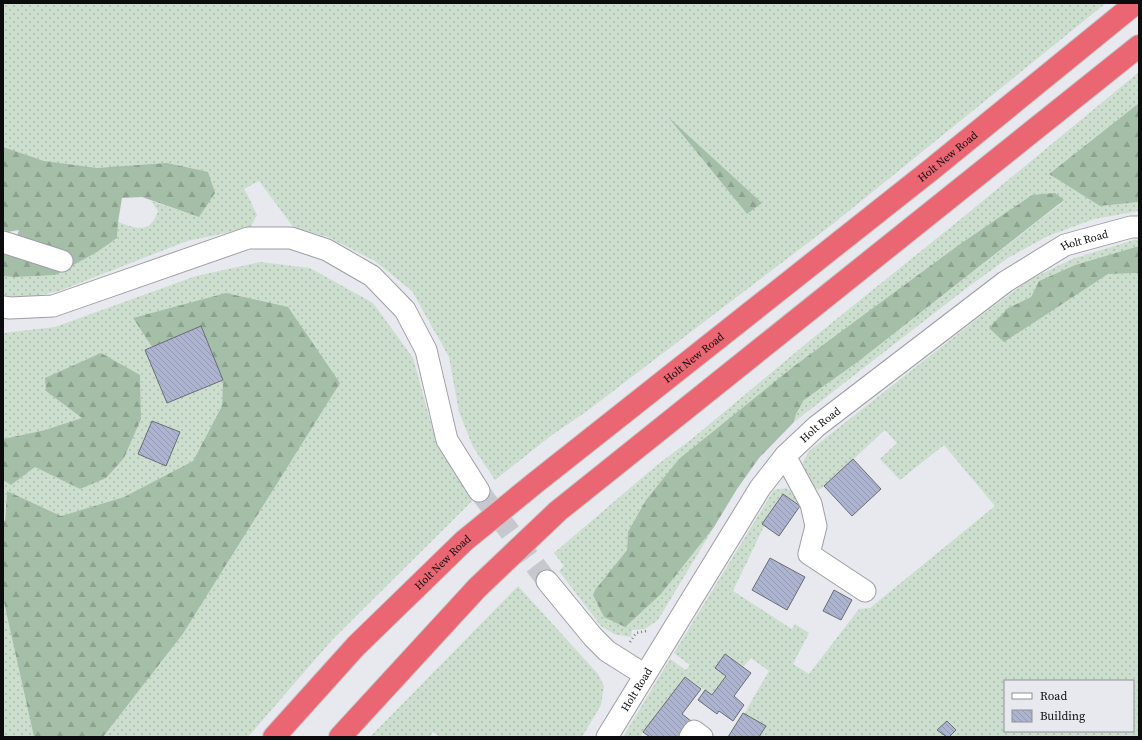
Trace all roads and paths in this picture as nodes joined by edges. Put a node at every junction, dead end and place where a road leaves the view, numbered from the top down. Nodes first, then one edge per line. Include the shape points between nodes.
1 (1136, 3) edge
2 (1139, 46) edge
3 (1139, 227) edge
4 (3, 242) edge
5 (62, 261) dead end
6 (3, 307) edge
7 (785, 456) junction
8 (479, 491) tunnel mouth
9 (547, 581) tunnel mouth
10 (866, 591) dead end
11 (645, 675) junction
12 (274, 737) edge
13 (340, 737) edge
14 (607, 737) edge
15 (690, 737) edge
16 (702, 737) edge

1 - 12 highway, Holt New Road via 932,169 464,541 356,646
2 - 13 highway via 558,511 477,588
3 - 7 street, Holt Road via 1066,245 1005,282 817,426
4 - 5 street
6 - 8 street via 53,306 248,238 290,238 327,250 372,276 405,310 426,350 448,440
7 - 10 street via 811,504 816,526 809,554
7 - 11 street, Holt Road via 760,488
9 - 11 street via 607,651
11 - 14 street, Holt Road
15 - 16 street via 694,731

